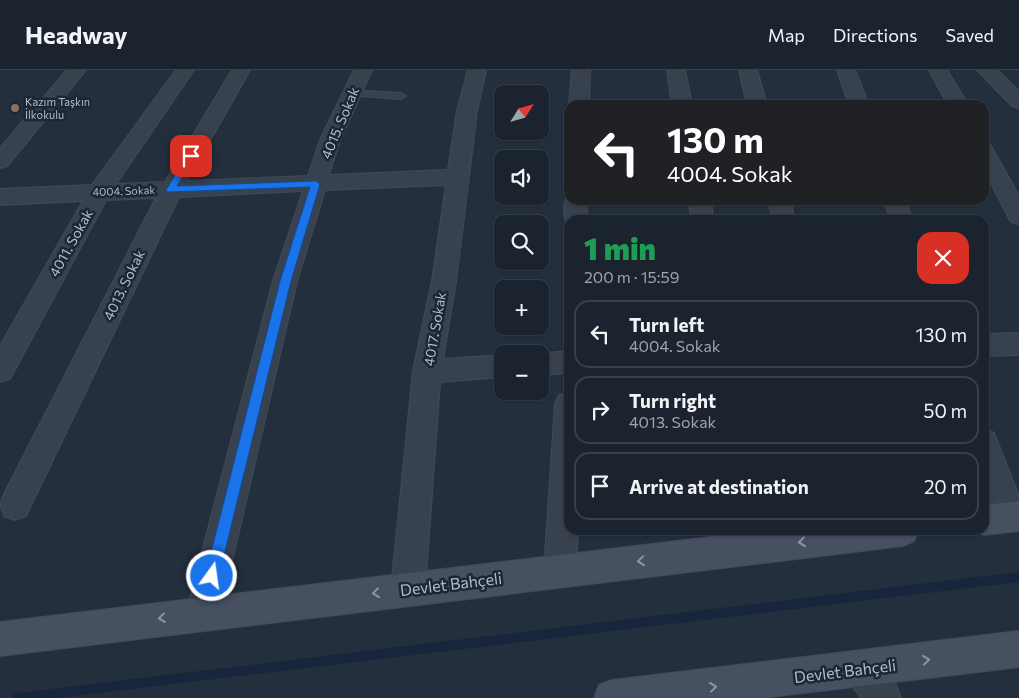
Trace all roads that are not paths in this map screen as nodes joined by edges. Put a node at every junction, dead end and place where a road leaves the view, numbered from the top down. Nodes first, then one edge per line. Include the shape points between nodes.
1 (77, 70) edge
2 (185, 70) edge
3 (241, 70) edge
4 (363, 70) edge
5 (477, 70) edge
6 (581, 70) edge
7 (676, 70) edge
8 (748, 70) edge
9 (846, 70) edge
10 (938, 70) edge
11 (986, 70) edge
12 (352, 94) junction
13 (401, 96) dead end
14 (579, 100) edge
15 (681, 100) edge
16 (756, 100) edge
17 (857, 100) edge
18 (955, 100) edge
19 (1019, 102) edge
20 (989, 160) edge
21 (0, 161) edge
22 (458, 177) junction
23 (316, 184) junction
24 (171, 190) junction
25 (99, 192) junction
26 (0, 197) edge
27 (1019, 216) edge
28 (1019, 344) edge
29 (989, 345) edge
30 (564, 362) edge
31 (549, 363) edge
32 (494, 367) edge
33 (0, 371) edge
34 (427, 371) junction
35 (989, 460) edge
36 (564, 497) edge
37 (15, 505) dead end
38 (1005, 518) edge
39 (821, 535) edge
40 (745, 539) edge
41 (560, 571) junction
42 (408, 589) junction
43 (203, 613) junction
44 (0, 639) edge
45 (1019, 648) edge
46 (862, 669) junction
47 (754, 690) edge
48 (612, 698) edge
49 (883, 698) edge

1 - 21 street
2 - 25 street, 4011. Sokak
3 - 24 street, 4013. Sokak
4 - 12 street, 4015. Sokak
5 - 22 street, 4017. Sokak via 467,111
6 - 14 street
7 - 15 street
8 - 16 street
9 - 17 street
10 - 18 street
11 - 19 street
12 - 13 lane
12 - 23 street, 4015. Sokak via 330,140
20 - 27 street
22 - 23 street, 4004. Sokak
22 - 34 street, 4017. Sokak via 444,281
23 - 24 street, 4004. Sokak
23 - 43 street, 4015. Sokak via 286,281
24 - 25 street, 4004. Sokak
24 - 37 street, 4013. Sokak
25 - 26 street, 4004. Sokak
25 - 33 street, 4011. Sokak
28 - 29 street
30 - 31 street
32 - 34 street
34 - 42 street, 4017. Sokak
35 - 38 street
36 - 41 street
39 -> 40 street, Devlet Bahçeli
40 -> 41 street, Devlet Bahçeli
41 - 42 street, Devlet Bahçeli
42 -> 43 street, Devlet Bahçeli
43 -> 44 street, Devlet Bahçeli
46 -> 45 street, Devlet Bahçeli
46 - 47 street, Devlet Bahçeli
46 - 49 street
48 -> 47 street, Devlet Bahçeli

